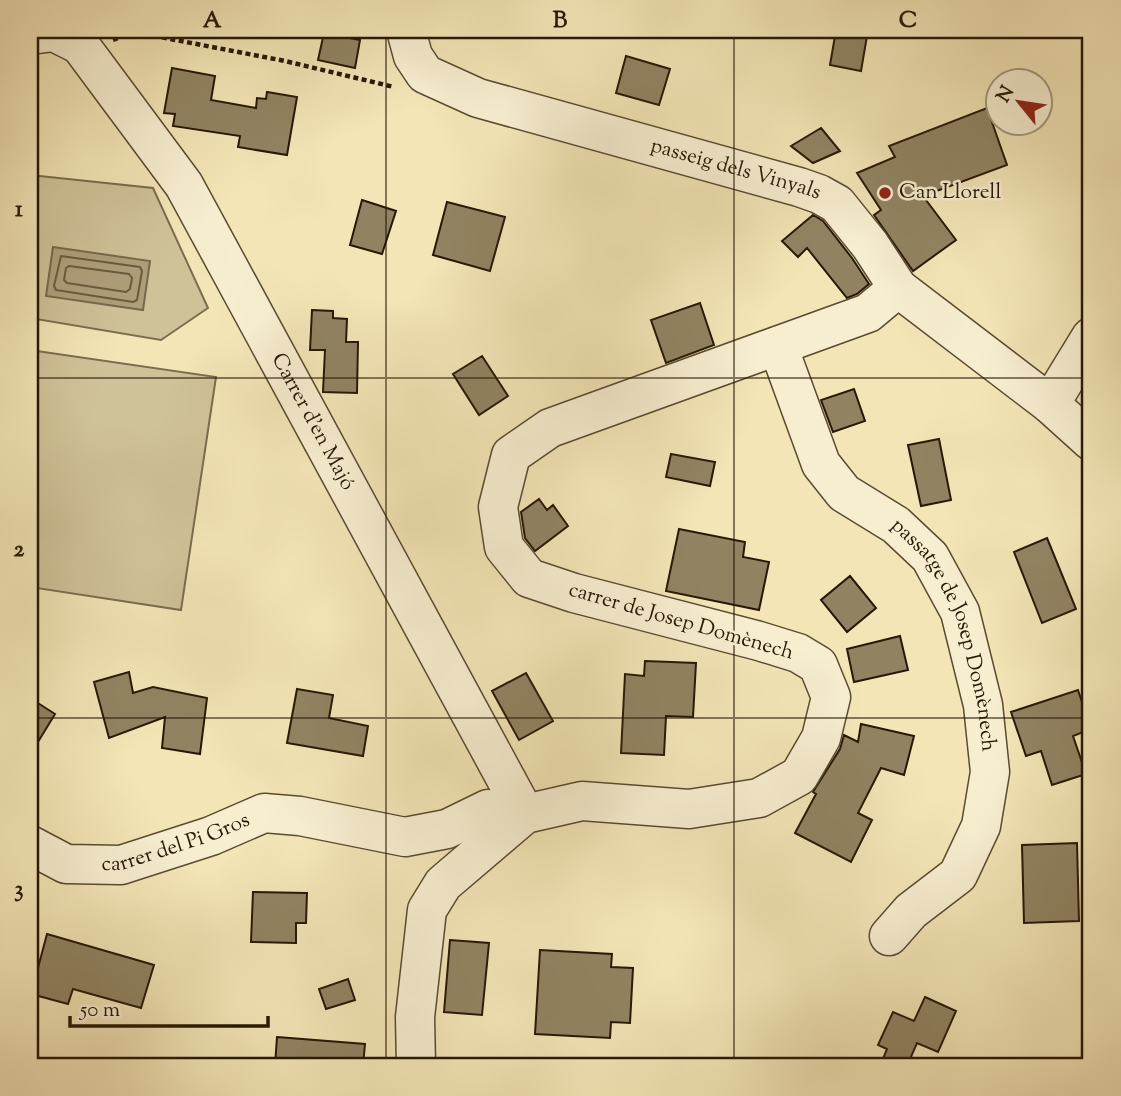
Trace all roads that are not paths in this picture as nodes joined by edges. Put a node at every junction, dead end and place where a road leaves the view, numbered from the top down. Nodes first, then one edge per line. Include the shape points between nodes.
1 (406, 30) edge
2 (30, 35) edge
3 (86, 43) edge
4 (898, 288) junction
5 (1091, 337) edge
6 (778, 346) junction
7 (1049, 404) junction
8 (1091, 441) edge
9 (525, 814) junction
10 (30, 845) edge
11 (889, 936) dead end
12 (416, 1066) edge

1 - 4 street, passeig dels Vinyals via 425,74 478,98 819,194 836,204
2 - 3 street via 54,32
3 - 9 street, Carrer d'en Majó via 184,186
4 - 6 street, carrer de Josep Domènech via 868,313
4 - 7 street, passeig dels Vinyals
5 - 7 street
6 - 9 street, carrer de Josep Domènech via 550,428 511,456 498,507 504,547 529,578 759,641 798,653 818,665 831,697 821,738 799,776 760,798 689,809 582,801
6 - 11 street, passatge de Josep Domènech via 821,464 844,493 896,525 930,557 960,612 983,705 990,772 981,826 958,875 911,911
7 - 8 street, passeig dels Vinyals
9 - 10 street, carrer del Pi Gros via 488,809 447,830 405,837 264,813 211,836 121,865 66,863
9 - 12 street, carrer de Josep Domènech via 443,884 427,910 415,1017

